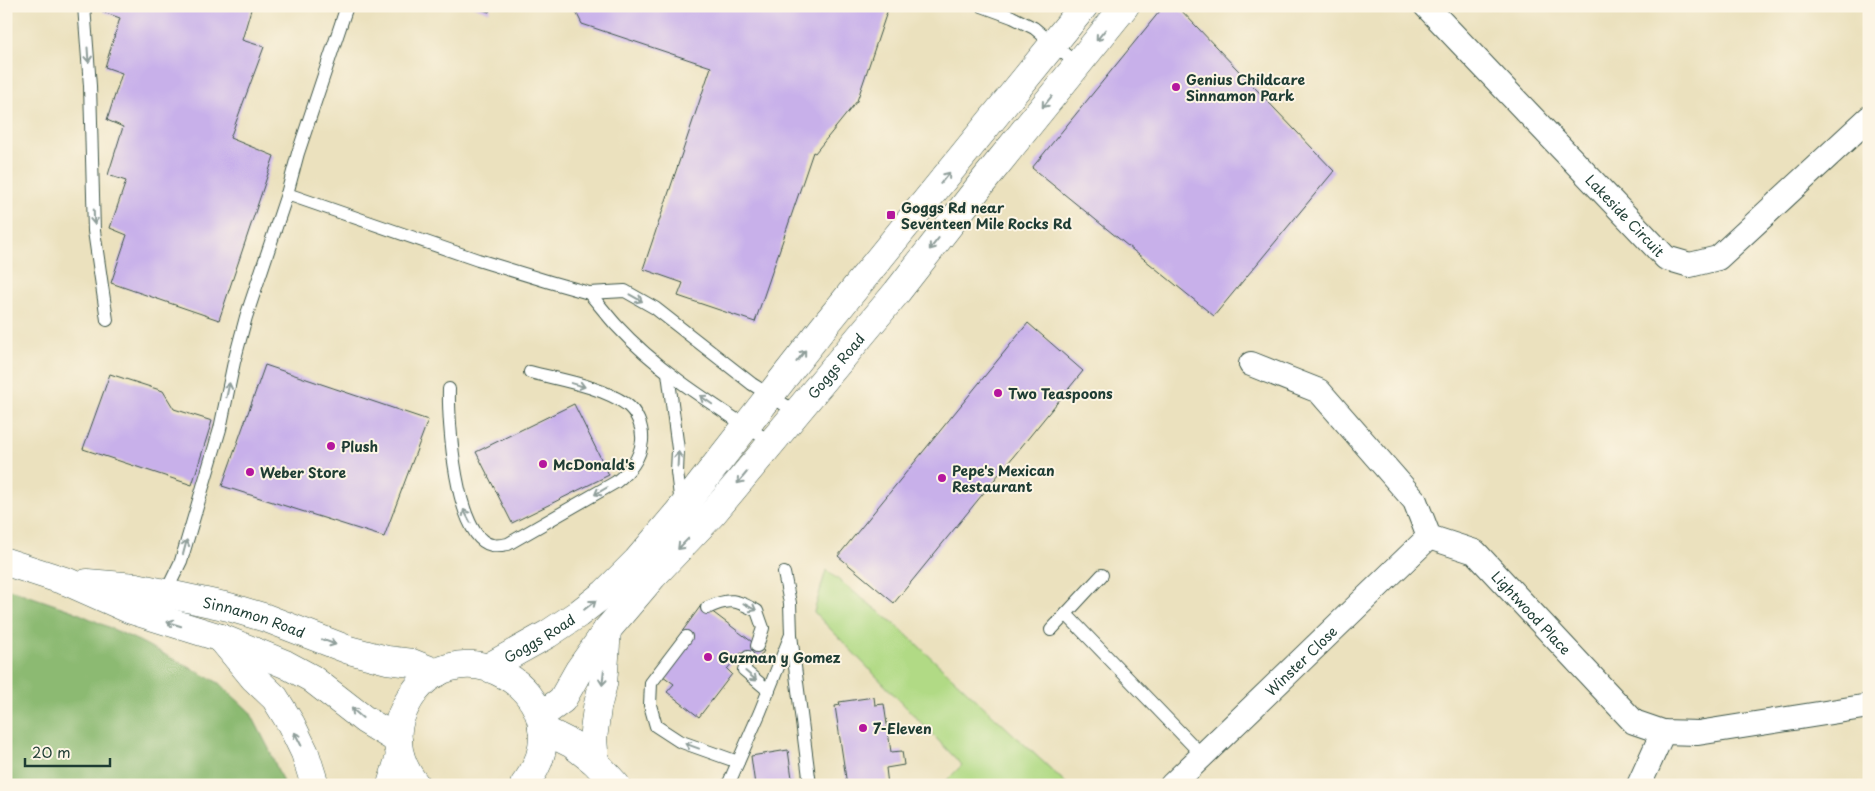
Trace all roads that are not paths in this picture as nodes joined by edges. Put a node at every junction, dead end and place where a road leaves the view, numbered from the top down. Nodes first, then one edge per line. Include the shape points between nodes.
1 (84, 6) edge
2 (347, 6) edge
3 (982, 6) edge
4 (1084, 6) edge
5 (1124, 6) edge
6 (1426, 6) edge
7 (1054, 44) junction
8 (1078, 65) junction
9 (1869, 118) edge
10 (287, 194) junction
11 (590, 292) junction
12 (107, 320) dead end
13 (1251, 364) dead end
14 (530, 372) dead end
15 (668, 373) junction
16 (449, 389) dead end
17 (770, 394) junction
18 (796, 412) junction
19 (746, 426) junction
20 (772, 442) junction
21 (682, 508) junction
22 (1429, 537) junction
23 (6, 562) edge
24 (784, 573) dead end
25 (1102, 575) dead end
26 (68, 582) junction
27 (166, 592) junction
28 (707, 608) dead end
29 (1066, 614) junction
30 (607, 630) junction
31 (1051, 630) dead end
32 (790, 635) junction
33 (686, 637) dead end
34 (221, 638) junction
35 (757, 646) dead end
36 (748, 657) dead end
37 (489, 667) junction
38 (437, 673) junction
39 (768, 691) junction
40 (1869, 706) edge
41 (541, 722) junction
42 (1662, 732) junction
43 (399, 748) junction
44 (1202, 755) junction
45 (595, 762) junction
46 (738, 762) junction
47 (315, 785) edge
48 (391, 785) edge
49 (416, 785) edge
50 (524, 785) edge
51 (616, 785) edge
52 (728, 785) edge
53 (810, 785) edge
54 (1172, 785) edge
55 (1640, 785) edge

1 -> 12 lane via 94,231
2 - 10 lane
3 - 7 lane via 1027,24
4 - 7 main road, Goggs Road
5 -> 8 main road, Goggs Road
6 - 9 street, Lakeside Circuit via 1666,258 1690,265 1718,258
7 - 8 lane
17 -> 7 main road, Goggs Road
8 -> 18 main road, Goggs Road via 897,292
10 - 11 lane via 478,260
27 -> 10 lane via 181,562 220,428 246,317
11 - 15 lane via 616,326
11 -> 17 lane via 625,292 654,308 752,384
13 - 22 street via 1319,391 1415,501
14 -> 16 lane via 582,386 627,404 637,417 642,432 641,448 628,473 616,482 508,544 492,545 480,538 464,513 448,413
19 -> 15 lane
21 -> 15 lane
17 - 18 lane
17 - 19 main road, Goggs Road
18 - 20 main road, Goggs Road
19 - 20 lane
19 - 21 main road, Goggs Road
20 -> 30 main road, Goggs Road
37 -> 21 main road, Goggs Road via 548,634 605,593
22 - 42 street, Lightwood Place via 1475,552 1634,722
22 - 44 street, Winster Close
23 - 26 main road, Sinnamon Road
24 - 32 lane via 790,603
25 - 29 lane
26 - 27 main road, Sinnamon Road
34 -> 26 main road, Sinnamon Road via 131,610
27 -> 38 main road, Sinnamon Road via 266,618 349,650
28 -> 35 lane via 722,601 738,601 757,611 763,628
29 - 31 lane
29 - 44 lane
30 - 41 main road, Goggs Road via 562,700
30 -> 45 main road via 594,739
32 - 39 lane
32 - 53 lane
46 -> 33 lane via 679,741 656,726 650,706 651,683
43 -> 34 main road, Sinnamon Road via 311,678
47 -> 34 main road via 305,753 275,698
36 -> 39 lane via 744,670
37 - 38 main road via 471,665
37 - 41 main road via 511,678 529,695
38 - 43 main road via 420,684 408,700 400,719
39 - 46 lane
40 - 42 street, Lightwood Place via 1698,733
41 - 45 main road
41 - 50 main road via 541,752 533,773
42 - 55 street
43 - 48 main road
43 - 49 main road via 408,775
44 - 54 street, Winster Close
45 - 51 main road
46 - 52 lane

